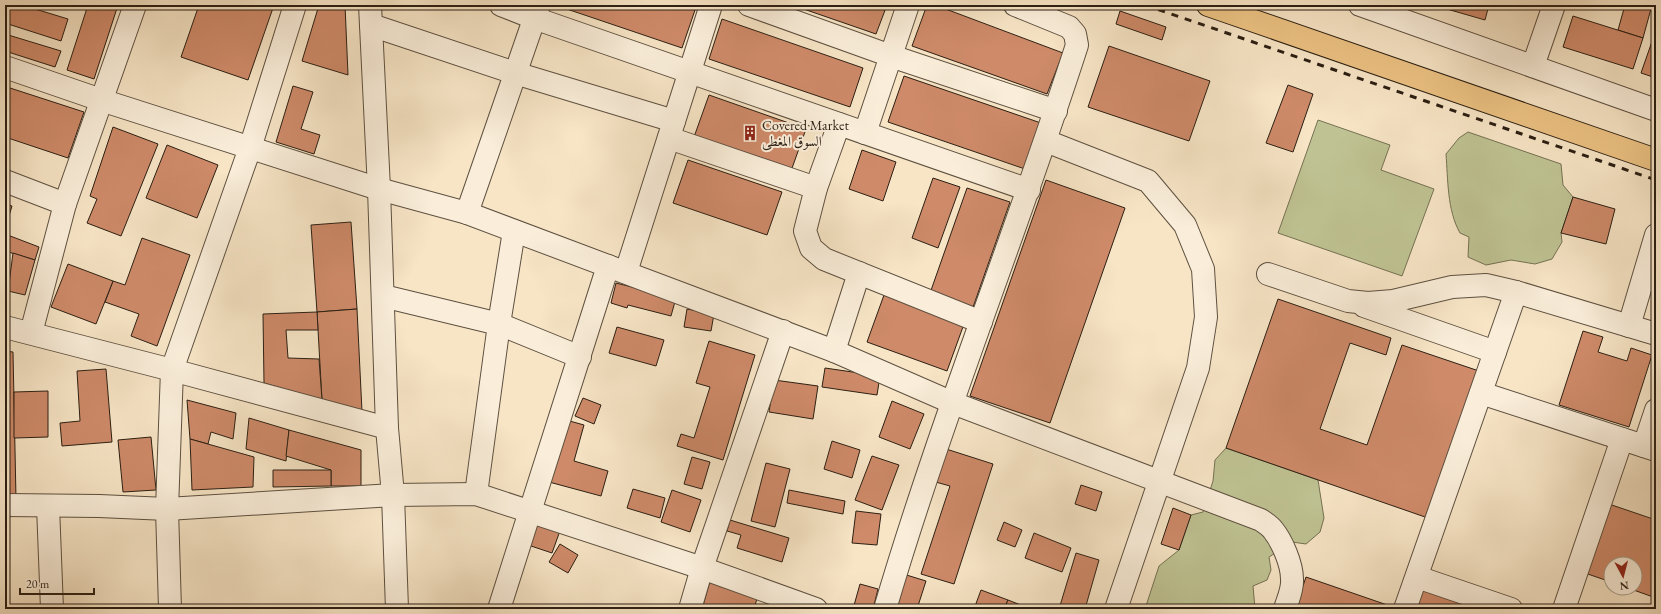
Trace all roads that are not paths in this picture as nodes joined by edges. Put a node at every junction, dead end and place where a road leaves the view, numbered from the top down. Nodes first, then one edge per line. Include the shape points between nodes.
1 (135, 5) edge
2 (295, 5) edge
3 (501, 5) edge
4 (711, 5) edge
5 (749, 5) edge
6 (908, 5) edge
7 (1015, 5) edge
8 (1208, 5) edge
9 (1360, 5) edge
10 (1554, 5) edge
11 (536, 12) edge
12 (370, 15) edge
13 (891, 56) junction
14 (1533, 66) junction
15 (5, 67) edge
16 (690, 72) junction
17 (516, 73) junction
18 (101, 100) junction
19 (1656, 110) edge
20 (1056, 111) junction
21 (839, 124) junction
22 (672, 130) junction
23 (865, 133) junction
24 (1046, 141) junction
25 (250, 148) junction
26 (1656, 160) edge
27 (5, 181) edge
28 (816, 188) junction
29 (379, 189) junction
30 (1029, 190) junction
31 (65, 204) junction
32 (467, 212) junction
33 (514, 231) junction
34 (1656, 235) edge
35 (617, 269) junction
36 (859, 273) junction
37 (1268, 274) dead end
38 (1516, 292) junction
39 (383, 296) junction
40 (1348, 300) junction
41 (981, 322) junction
42 (499, 324) junction
43 (1629, 326) junction
44 (5, 327) edge
45 (783, 331) junction
46 (31, 333) junction
47 (1656, 334) edge
48 (834, 351) junction
49 (1495, 352) junction
50 (580, 357) junction
51 (172, 370) junction
52 (1481, 393) junction
53 (953, 403) junction
54 (1656, 410) edge
55 (387, 428) junction
56 (1622, 439) junction
57 (1650, 448) edge
58 (1160, 482) junction
59 (393, 494) junction
60 (476, 494) junction
61 (5, 505) edge
62 (48, 506) junction
63 (167, 509) junction
64 (529, 512) junction
65 (702, 568) junction
66 (1417, 576) junction
67 (52, 609) edge
68 (170, 609) edge
69 (397, 609) edge
70 (499, 609) edge
71 (690, 609) edge
72 (816, 609) edge
73 (885, 609) edge
74 (1116, 609) edge
75 (1285, 609) edge
76 (1405, 609) edge
77 (1511, 609) edge
78 (1564, 609) edge

1 - 18 street
2 - 25 street
3 - 11 street
4 - 16 street
5 - 13 street
6 - 13 street
7 - 20 street via 1069,27 1074,34 1077,45
8 - 26 highway
9 - 14 street
10 - 14 street
11 - 16 street
11 - 17 street
12 - 17 street
12 - 29 street
13 - 20 street
13 - 23 street
14 - 19 street
15 - 18 street
16 - 21 street
16 - 22 street
17 - 22 street
17 - 32 street
18 - 25 street
18 - 31 street
20 - 24 street
21 - 23 street
21 - 28 street
22 - 28 street
22 - 35 street
23 - 30 street
24 - 30 street
24 - 58 street via 1148,181 1185,225 1203,269 1206,317 1198,368
25 - 29 street
25 - 51 street
27 - 31 street
28 - 36 street via 805,231 811,248 824,260
29 - 32 street
29 - 39 street
30 - 41 street
31 - 46 street
32 - 33 street
33 - 35 street
33 - 42 street
34 - 43 street
35 - 45 street
35 - 50 street
36 - 41 street
36 - 48 street
37 - 40 street
38 - 40 street via 1486,285 1459,286 1393,301
38 - 43 street
38 - 49 street
39 - 42 street
39 - 55 street
40 - 49 street
41 - 53 street
42 - 50 street
42 - 60 street
43 - 47 street
44 - 46 street
45 - 48 street
45 - 65 street
46 - 51 street
48 - 53 street
49 - 52 street
50 - 64 street
51 - 55 street
51 - 63 street
52 - 56 street
52 - 66 street
53 - 58 street
53 - 73 street via 901,554
54 - 57 street
55 - 59 street
56 - 57 street
56 - 78 street
58 - 74 street
58 - 75 street via 1261,520 1273,528 1283,545 1292,578
59 - 60 street
59 - 63 street
59 - 69 street
60 - 64 street
61 - 62 street
62 - 63 street
62 - 67 street
63 - 68 street
64 - 65 street
64 - 70 street
65 - 71 street
65 - 72 street
66 - 76 street
66 - 77 street

